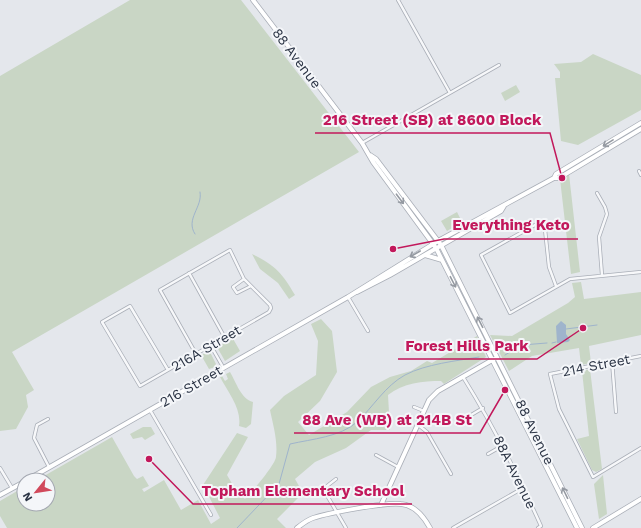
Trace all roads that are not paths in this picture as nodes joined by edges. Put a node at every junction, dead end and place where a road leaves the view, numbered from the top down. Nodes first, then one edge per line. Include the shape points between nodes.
1 (253, 0) edge
2 (398, 0) edge
3 (499, 65) dead end
4 (450, 93) junction
5 (641, 123) edge
6 (641, 129) edge
7 (362, 143) junction
8 (370, 155) junction
9 (639, 171) dead end
10 (641, 175) edge
11 (554, 178) junction
12 (597, 193) dead end
13 (504, 206) junction
14 (438, 241) junction
15 (434, 244) junction
16 (441, 245) junction
17 (436, 248) junction
18 (425, 255) junction
19 (443, 260) junction
20 (641, 272) edge
21 (189, 273) junction
22 (602, 276) junction
23 (244, 278) junction
24 (251, 286) junction
25 (556, 286) junction
26 (355, 293) junction
27 (348, 297) junction
28 (368, 331) dead end
29 (225, 338) junction
30 (211, 346) junction
31 (196, 354) junction
32 (498, 356) junction
33 (641, 356) edge
34 (492, 359) junction
35 (612, 361) junction
36 (223, 368) junction
37 (168, 370) junction
38 (463, 377) junction
39 (414, 407) dead end
40 (483, 408) junction
41 (150, 409) junction
42 (424, 411) junction
43 (616, 412) dead end
44 (466, 418) dead end
45 (48, 419) dead end
46 (418, 424) junction
47 (502, 446) junction
48 (641, 448) edge
49 (488, 454) dead end
50 (376, 455) dead end
51 (49, 467) junction
52 (398, 467) junction
53 (0, 468) edge
54 (41, 472) edge
55 (451, 474) dead end
56 (336, 480) dead end
57 (16, 486) edge
58 (12, 488) junction
59 (524, 488) junction
60 (0, 495) edge
61 (641, 499) edge
62 (381, 505) junction
63 (337, 513) junction
64 (211, 515) dead end
65 (539, 527) edge
66 (297, 528) edge
67 (346, 528) edge
68 (430, 528) edge
69 (453, 528) edge
70 (576, 528) edge
71 (582, 528) edge
72 (593, 528) edge

1 - 7 main road, 88 Avenue
2 - 4 street
3 - 4 street
4 - 7 street
5 -> 11 main road, 216 Street via 556,174
6 - 11 main road, 216 Street via 559,178
7 - 8 main road, 88 Avenue
8 - 14 main road, 88 Avenue via 376,159
8 -> 15 main road, 88 Avenue
9 - 10 street
11 - 13 main road, 216 Street
12 - 22 street via 607,214 599,237
13 - 14 main road, 216 Street via 499,206
13 - 16 main road, 216 Street via 501,211
14 - 15 main road, 216 Street
14 - 16 main road, 88 Avenue
15 - 17 main road, 88 Avenue
15 -> 26 main road, 216 Street
16 - 17 main road, 216 Street
32 -> 16 main road, 88 Avenue
17 - 18 main road, 216 Street
17 - 19 main road, 88 Avenue
18 - 19 main road
18 - 26 main road, 216 Street
19 -> 34 main road, 88 Avenue
20 - 22 street
21 - 23 street via 230,250
21 - 29 street
21 - 31 street via 160,290
22 - 25 street via 570,279
23 - 24 street
23 - 24 street via 233,287 237,293
24 - 29 street, 216A Street via 271,308 269,312
25 - 25 street via 549,267 544,220 481,255 510,313
26 - 27 main road, 216 Street
27 - 28 street
27 - 36 main road, 216 Street
29 - 30 street, 216A Street
30 - 31 street, 216A Street
30 - 36 street
31 - 37 street, 216A Street
32 - 34 main road
71 -> 32 main road, 88 Avenue
33 - 35 street, 214 Street
34 - 38 main road
34 - 70 main road, 88 Avenue
35 - 43 street
35 - 48 street, 214 Street via 550,374 559,409 592,477
36 - 41 main road, 216 Street
37 - 37 street, 216A Street via 130,306 102,322 140,386
38 - 40 street, 88A Avenue
38 - 42 main road via 438,391 429,400
39 - 42 street
40 - 44 street
40 - 47 street, 88A Avenue
41 - 51 main road, 216 Street
41 - 64 street
42 - 46 main road
45 - 51 street via 38,425 34,438
46 - 52 main road
46 - 55 street via 427,432
47 - 49 street
47 - 59 street, 88A Avenue
50 - 52 street
51 - 54 main road, 216 Street
52 - 62 main road
53 - 58 street
56 - 63 street via 328,484 325,490
57 - 58 main road
58 - 60 main road
59 - 65 street, 88A Avenue
59 - 69 street
61 - 72 main road
62 - 63 main road
62 - 68 main road via 401,504 415,509
63 - 66 main road via 312,518
63 - 67 street

